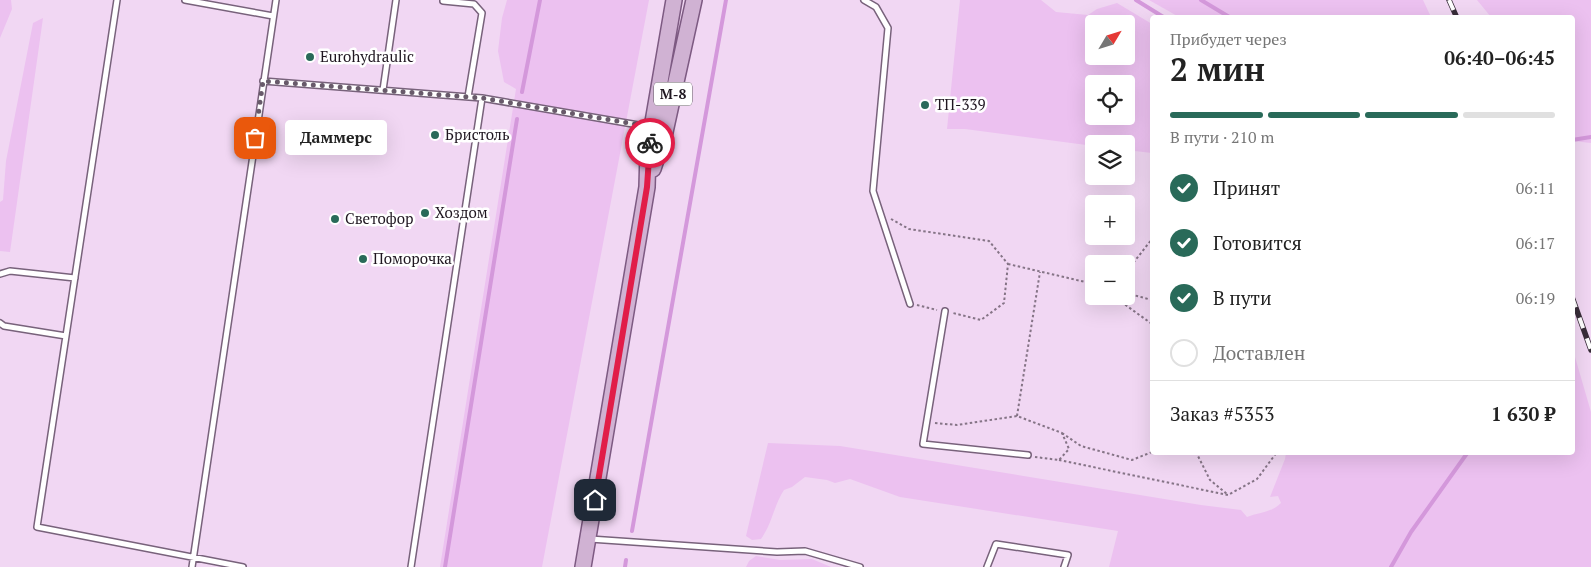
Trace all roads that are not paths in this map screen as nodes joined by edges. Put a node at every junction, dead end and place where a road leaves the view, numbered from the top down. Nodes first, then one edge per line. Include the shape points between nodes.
1 (117, 0) edge
2 (185, 0) edge
3 (276, 0) edge
4 (396, 0) edge
5 (674, 0) edge
6 (694, 0) edge
7 (864, 0) edge
8 (443, 1) dead end
9 (273, 16) junction
10 (263, 81) junction
11 (383, 90) junction
12 (468, 97) junction
13 (482, 98) junction
14 (652, 127) junction
15 (647, 187) junction
16 (0, 274) edge
17 (75, 278) junction
18 (910, 304) road end
19 (945, 312) road end
20 (0, 323) edge
21 (66, 336) junction
22 (1028, 456) road end
23 (589, 539) junction
24 (193, 558) junction
25 (192, 567) edge
26 (243, 567) edge
27 (411, 567) edge
28 (583, 567) edge
29 (860, 567) edge
30 (987, 567) edge
31 (1064, 567) edge

1 - 17 lane
2 - 9 lane
3 - 9 lane
4 - 11 lane
5 - 14 main road, М-8
6 - 15 main road, М-8 via 665,132
7 - 18 lane via 876,7 888,28 873,191
8 - 12 lane via 474,4 482,13
9 - 10 lane
10 - 11 lane
10 - 24 lane
11 - 12 lane
12 - 13 lane
13 - 14 lane
13 - 27 lane
14 - 15 main road, М-8
15 - 23 main road, М-8
16 - 17 lane via 10,271
17 - 21 lane
19 - 22 lane via 923,444
20 - 21 lane
21 - 24 lane via 37,526
23 - 28 main road, М-8
23 - 29 lane via 777,552 805,551
24 - 25 lane
24 - 26 lane
30 - 31 lane via 996,544 1068,555

